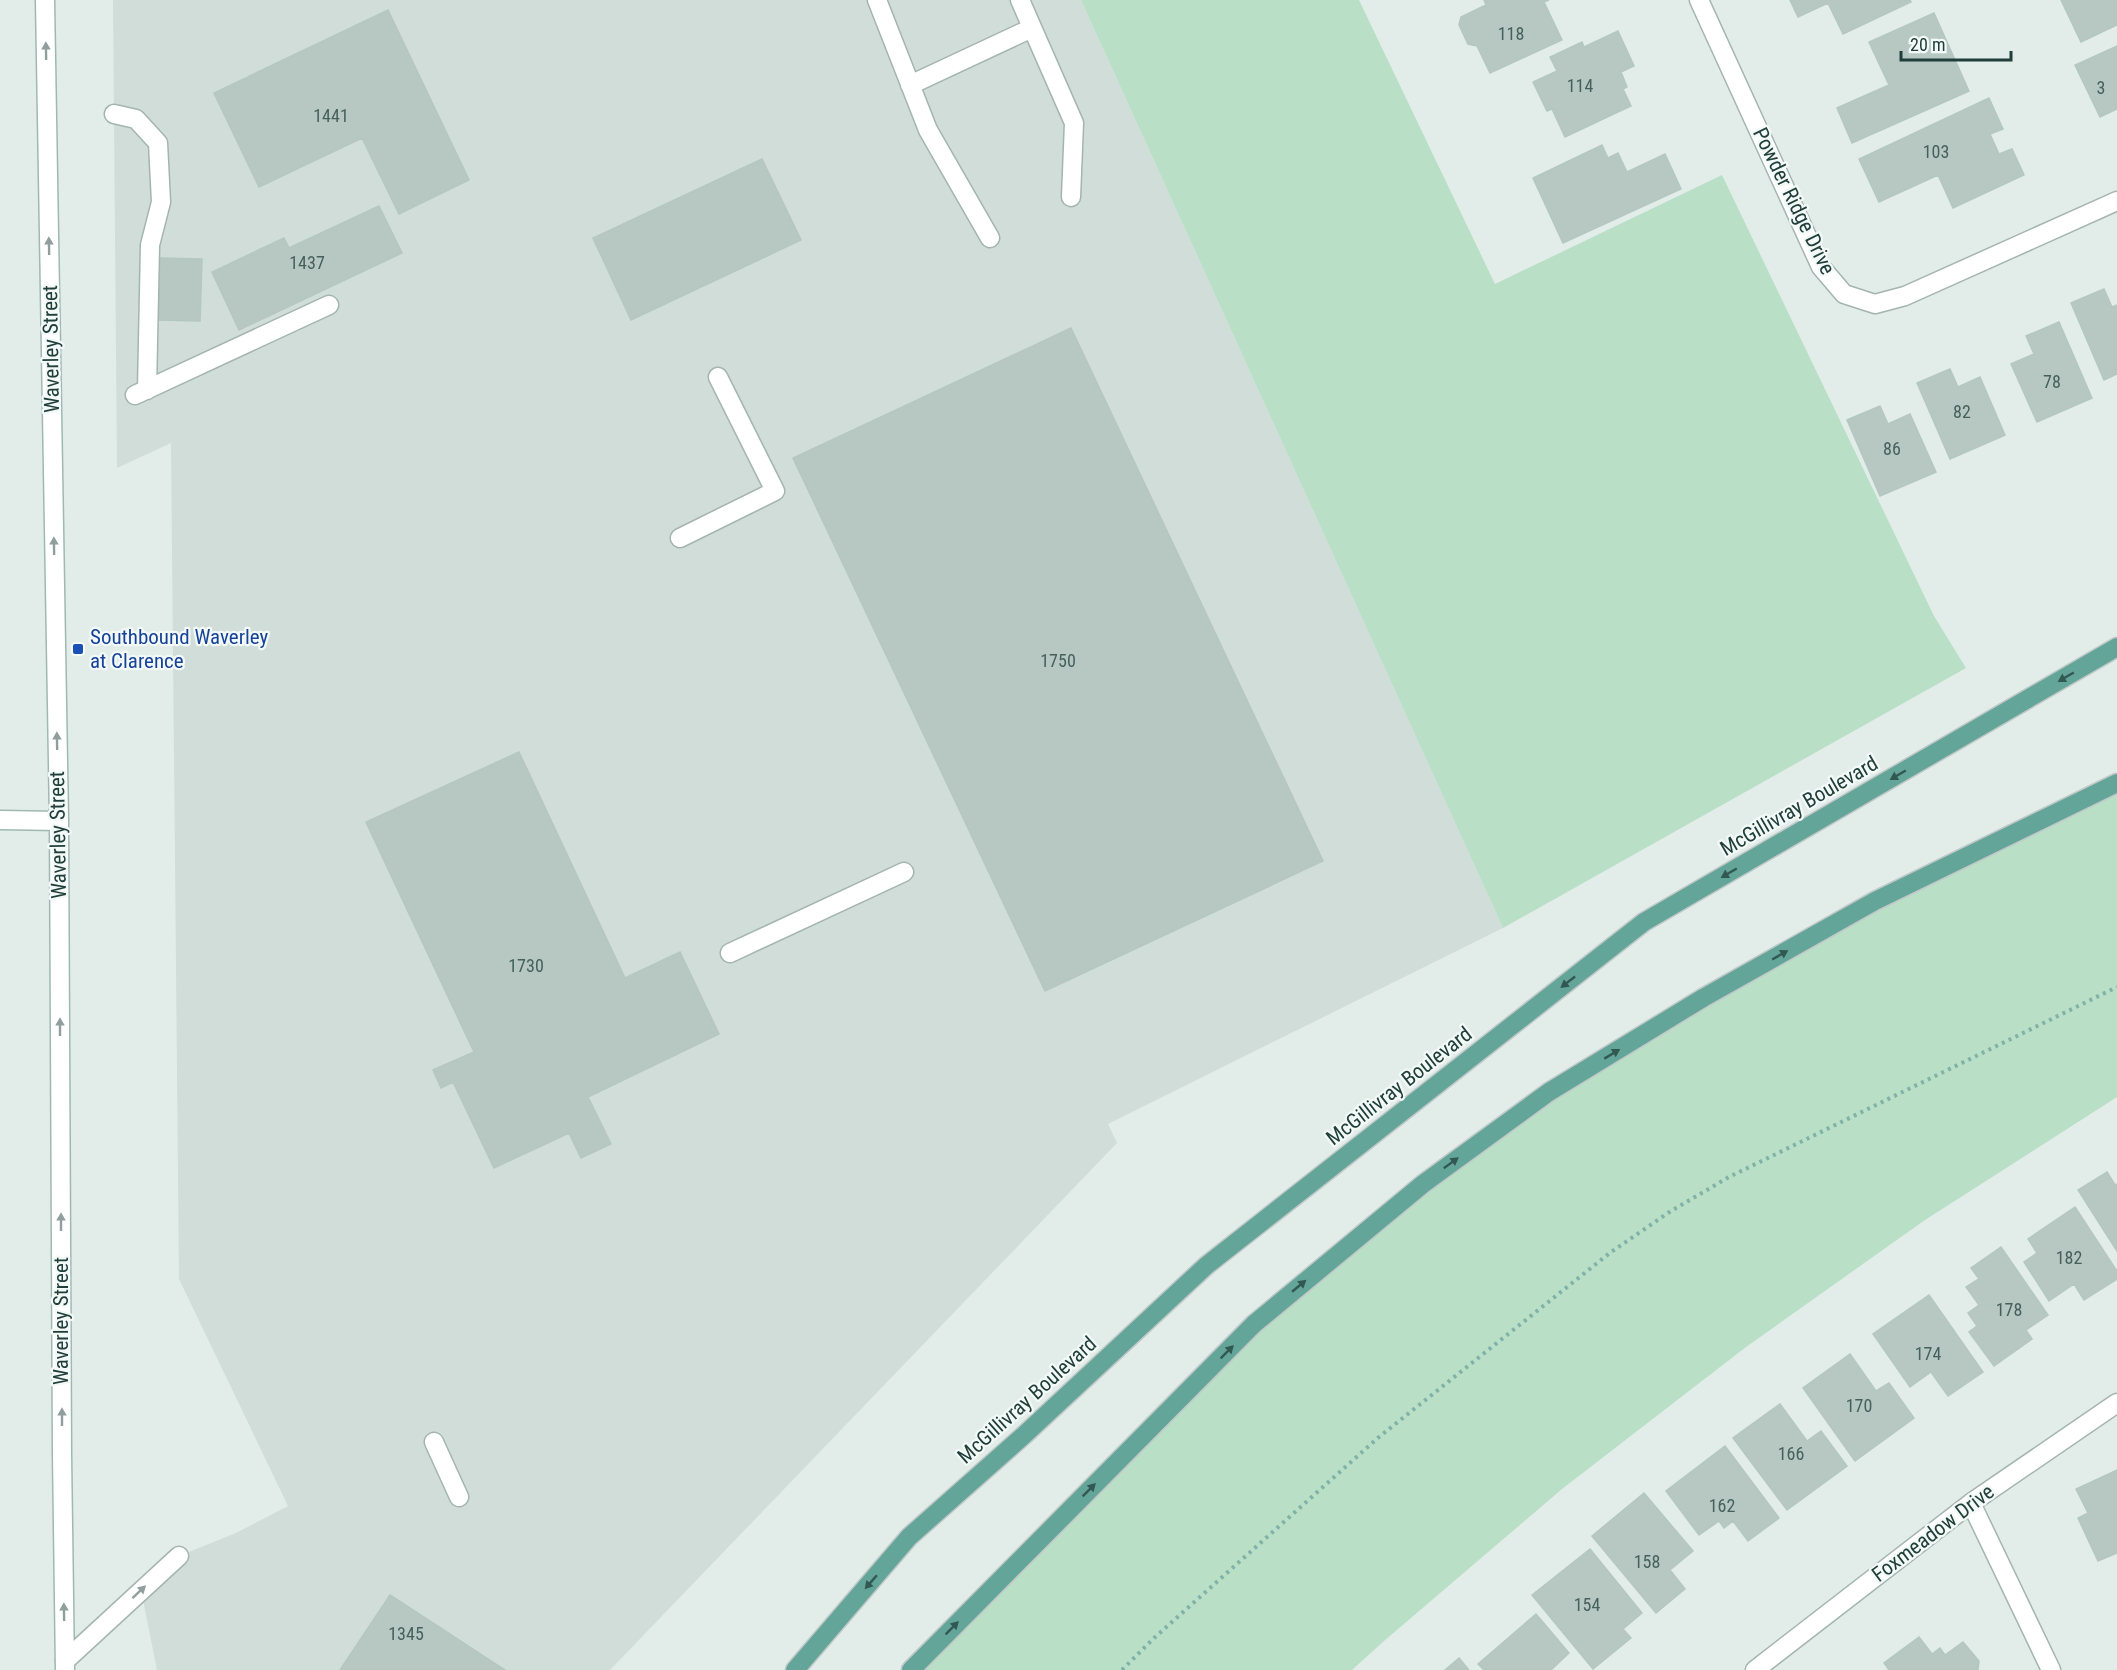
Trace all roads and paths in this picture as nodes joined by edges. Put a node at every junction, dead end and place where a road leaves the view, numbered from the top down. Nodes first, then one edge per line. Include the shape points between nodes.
1 (45, 0) edge
2 (877, 0) edge
3 (1020, 0) edge
4 (1699, 0) edge
5 (1032, 28) junction
6 (910, 85) junction
7 (114, 114) dead end
8 (1071, 197) dead end
9 (2117, 201) edge
10 (990, 238) dead end
11 (329, 305) dead end
12 (718, 377) dead end
13 (680, 538) dead end
14 (2117, 647) edge
15 (2117, 783) edge
16 (0, 820) edge
17 (58, 821) junction
18 (904, 872) dead end
19 (730, 953) dead end
20 (2117, 987) edge
21 (2117, 1403) edge
22 (434, 1442) dead end
23 (459, 1497) dead end
24 (1971, 1503) junction
25 (179, 1556) dead end
26 (65, 1665) edge
27 (795, 1670) edge
28 (911, 1670) edge
29 (1122, 1670) edge
30 (1755, 1670) edge
31 (2051, 1670) edge

17 -> 1 main road, Waverley Street
2 - 6 main road
3 - 5 main road
4 - 9 main road, Powder Ridge Drive via 1821,267 1844,294 1875,304 1905,296
5 - 6 main road
5 - 8 main road via 1074,123
6 - 10 main road via 928,130
7 - 11 main road via 136,119 158,143 160,202 150,245 141,392
12 - 13 main road via 775,491
14 -> 27 main road, McGillivray Boulevard via 1644,922 1207,1264 909,1537
28 -> 15 main road via 1254,1324 1423,1184 1549,1092 1703,998 1875,901
16 - 17 main road
26 -> 17 main road, Waverley Street
18 - 19 main road
20 - 29 path via 1730,1178 1671,1211 1611,1252 1379,1437
21 - 24 main road, Foxmeadow Drive
22 - 23 main road
24 - 30 main road, Foxmeadow Drive
24 - 31 main road
26 -> 25 main road

